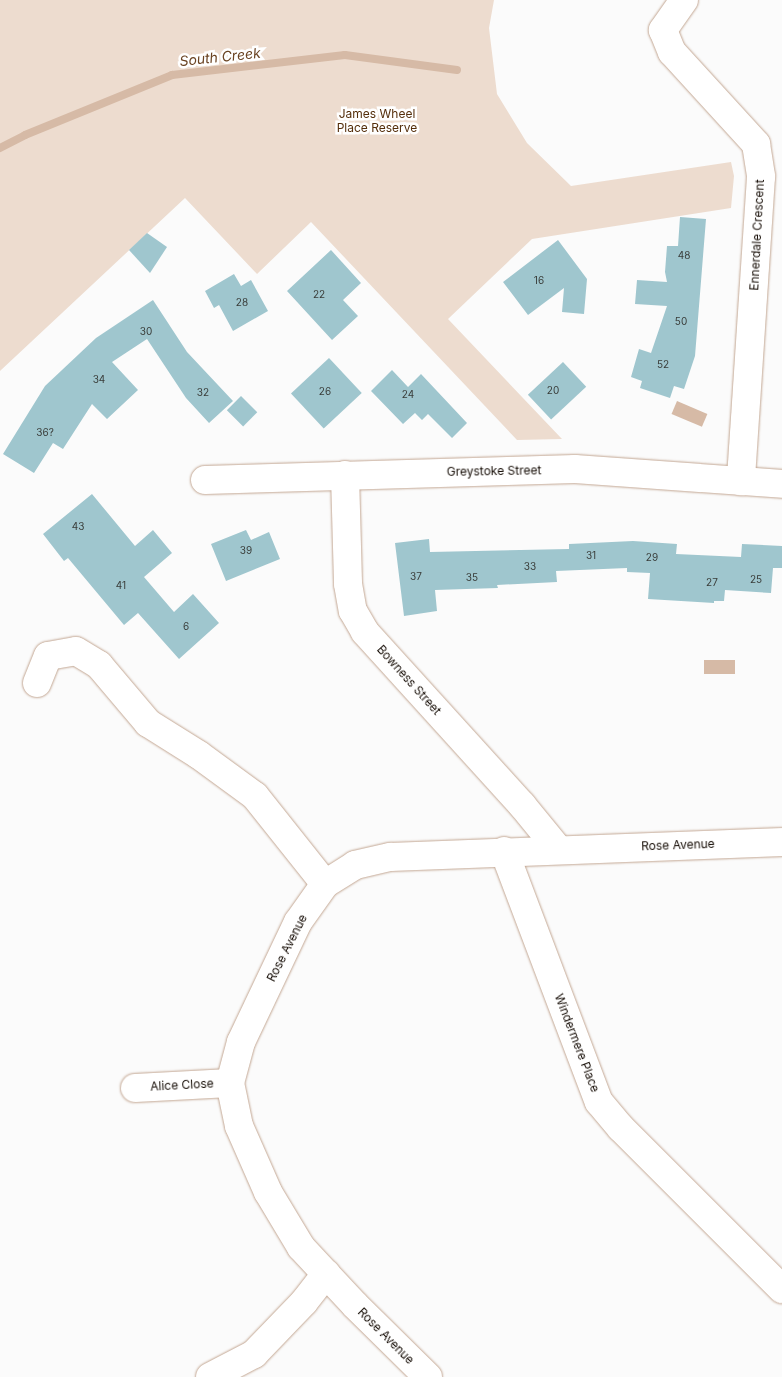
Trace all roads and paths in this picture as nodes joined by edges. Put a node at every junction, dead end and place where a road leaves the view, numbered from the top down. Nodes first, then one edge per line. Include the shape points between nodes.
1 (684, 0) edge
2 (345, 475) junction
3 (205, 480) dead end
4 (741, 481) junction
5 (782, 484) edge
6 (38, 683) dead end
7 (782, 842) edge
8 (558, 850) junction
9 (504, 851) junction
10 (325, 884) junction
11 (230, 1083) junction
12 (134, 1088) dead end
13 (326, 1274) junction
14 (782, 1289) edge
15 (210, 1377) edge
16 (428, 1377) edge

1 - 4 street, Ennerdale Crescent via 663,30 672,52 756,144 761,177
2 - 3 street, Greystoke Street
2 - 4 street, Greystoke Street via 574,469
2 - 8 street, Bowness Street via 348,584 357,618 365,632 522,805
4 - 5 street, Greystoke Street
6 - 10 street via 48,656 76,651 99,665 148,723 255,796
7 - 8 street, Rose Avenue
8 - 9 street, Rose Avenue
9 - 10 street, Rose Avenue via 391,857 355,865
9 - 14 street, Windermere Place via 599,1102
10 - 11 street, Rose Avenue via 298,922 241,1042
11 - 12 street, Alice Close
11 - 13 street, Rose Avenue via 239,1126 268,1192 301,1246
13 - 15 street via 254,1354
13 - 16 street, Rose Avenue

